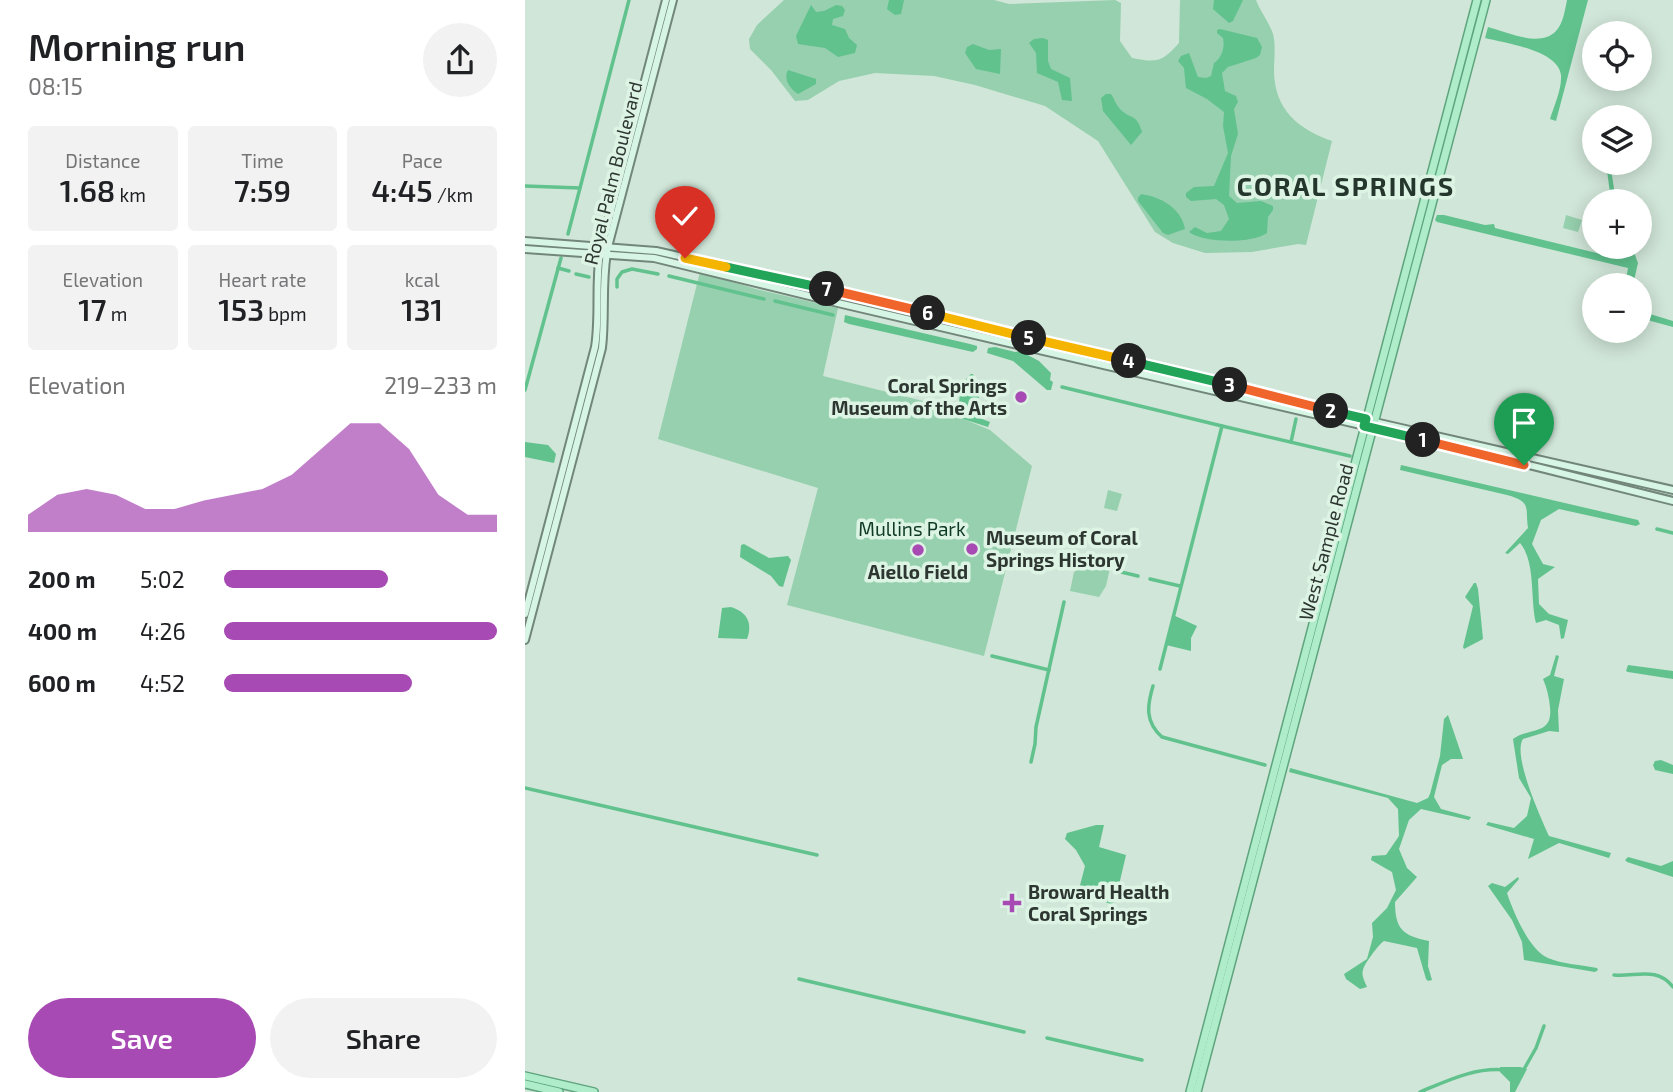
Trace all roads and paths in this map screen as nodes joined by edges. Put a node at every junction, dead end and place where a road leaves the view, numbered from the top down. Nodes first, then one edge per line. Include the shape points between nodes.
1 (666, 0) edge
2 (673, 0) edge
3 (1477, 0) edge
4 (1486, 0) edge
5 (525, 241) edge
6 (525, 249) edge
7 (604, 250) junction
8 (1365, 423) junction
9 (1374, 425) junction
10 (1673, 490) edge
11 (1673, 501) edge
12 (1321, 606) junction
13 (525, 614) edge
14 (525, 640) edge
15 (1239, 920) junction
16 (525, 1076) edge
17 (525, 1084) edge
18 (559, 1092) edge
19 (590, 1092) edge
20 (1190, 1092) edge
21 (1197, 1092) edge

1 - 7 main road, Royal Palm Boulevard
2 - 7 main road, Royal Palm Boulevard
3 - 8 main road, West Sample Road
4 - 9 main road, West Sample Road
5 - 7 main road
6 - 7 main road
7 - 8 main road
7 - 8 main road via 656,251 773,277 1184,373
7 - 13 main road, Royal Palm Boulevard via 595,347
7 - 14 main road, Royal Palm Boulevard via 601,348
8 - 9 main road
8 - 12 main road, West Sample Road via 1322,584
9 - 10 main road
9 - 11 main road
9 - 12 main road, West Sample Road
12 - 15 main road, West Sample Road via 1246,879
12 - 15 main road, West Sample Road via 1319,630
15 - 20 main road, West Sample Road
15 - 21 main road, West Sample Road via 1238,939
16 - 19 main road
17 - 18 main road

